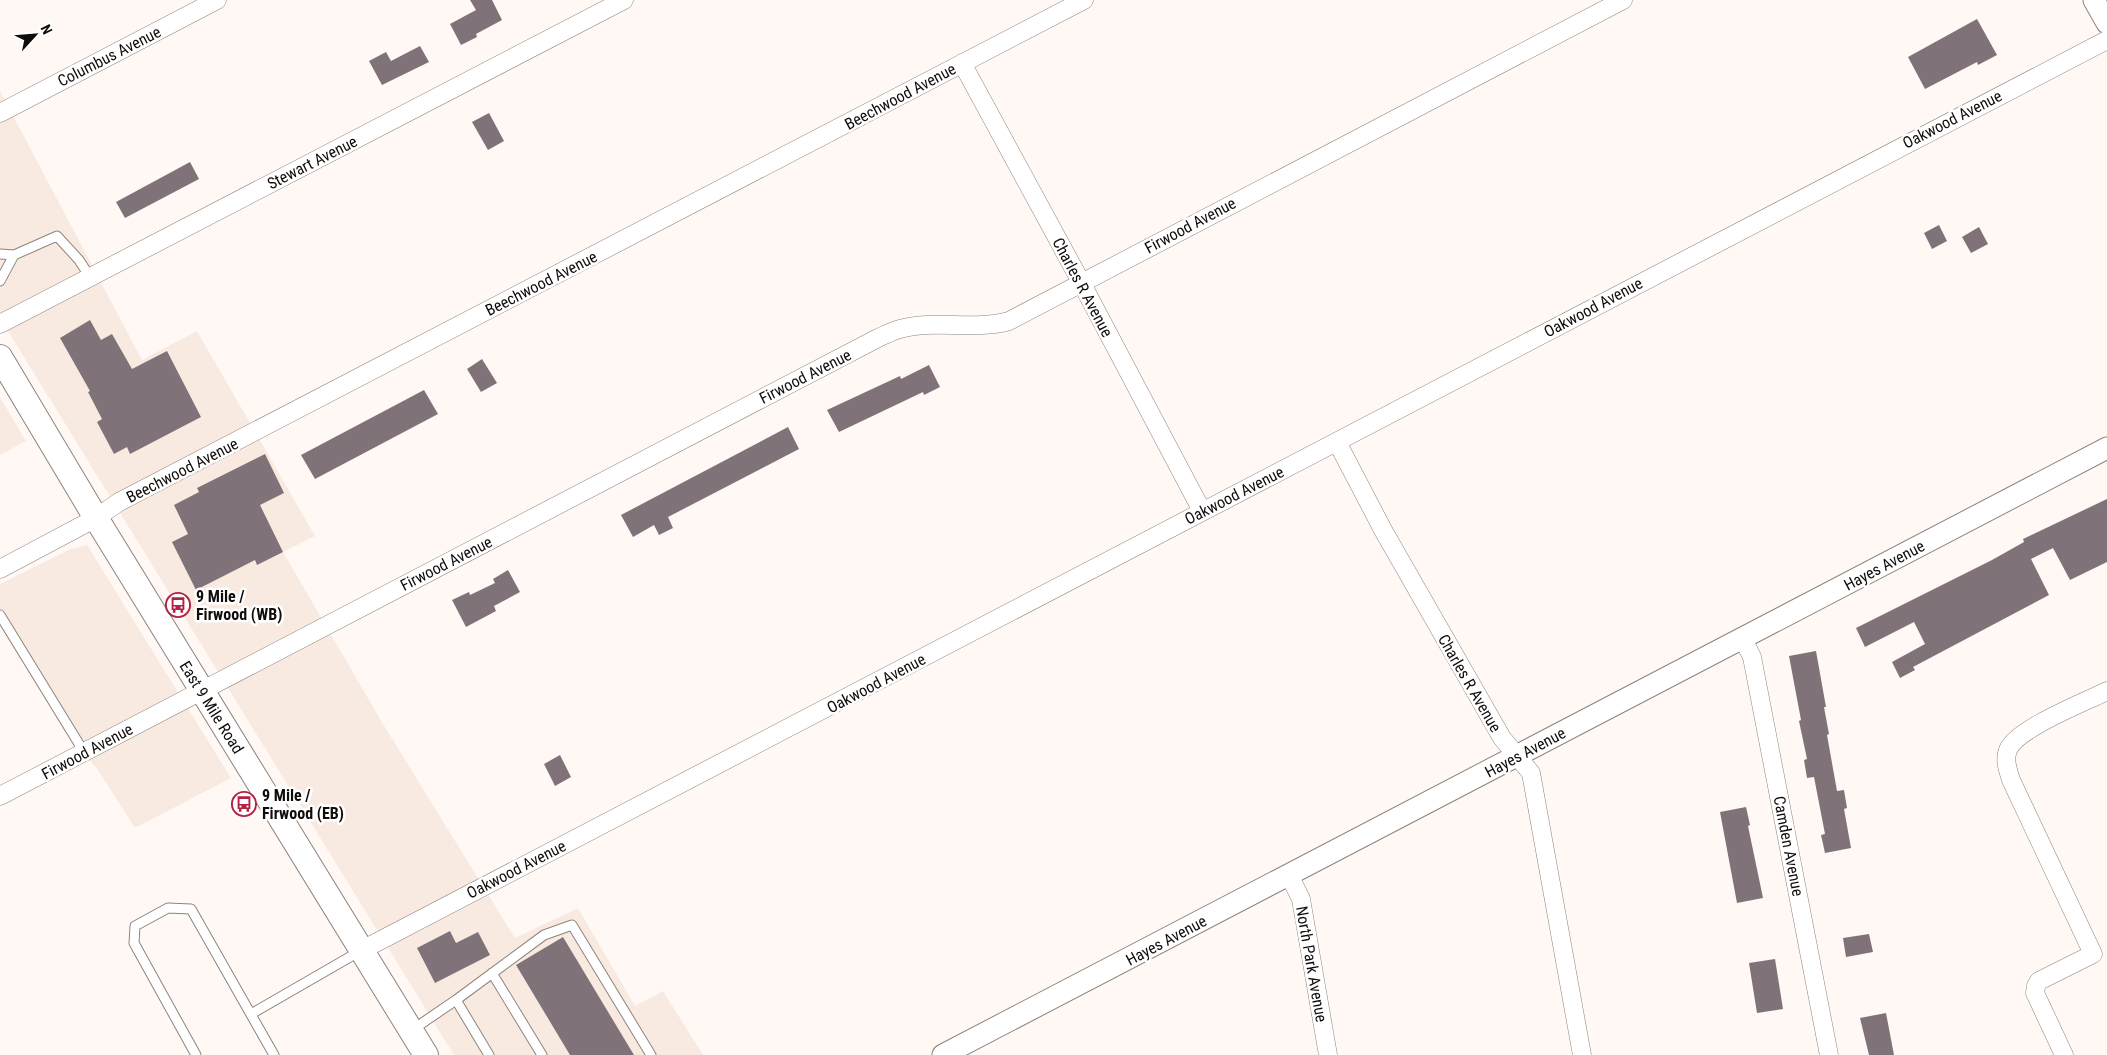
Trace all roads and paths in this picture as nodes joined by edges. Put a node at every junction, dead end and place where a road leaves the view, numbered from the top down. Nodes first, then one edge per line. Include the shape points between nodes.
1 (217, 0) edge
2 (624, 0) edge
3 (1084, 0) edge
4 (1623, 0) edge
5 (2094, 0) edge
6 (2107, 22) edge
7 (2107, 40) edge
8 (962, 63) junction
9 (0, 113) edge
10 (0, 254) edge
11 (14, 255) junction
12 (90, 277) junction
13 (0, 281) edge
14 (1081, 282) junction
15 (0, 324) edge
16 (0, 357) edge
17 (1337, 442) junction
18 (2107, 448) edge
19 (1202, 511) junction
20 (96, 518) junction
21 (0, 570) edge
22 (0, 615) edge
23 (1742, 639) junction
24 (202, 690) junction
25 (2107, 691) edge
26 (84, 752) junction
27 (1517, 756) junction
28 (0, 796) edge
29 (1289, 875) junction
30 (362, 950) junction
31 (2100, 950) edge
32 (492, 973) junction
33 (456, 1000) junction
34 (251, 1014) junction
35 (411, 1030) junction
36 (196, 1055) edge
37 (274, 1055) edge
38 (426, 1055) edge
39 (489, 1055) edge
40 (542, 1055) edge
41 (651, 1055) edge
42 (943, 1055) edge
43 (1328, 1055) edge
44 (1582, 1055) edge
45 (1829, 1055) edge
46 (2064, 1055) edge

1 - 9 street, Columbus Avenue
2 - 12 street, Stewart Avenue
3 - 8 street, Beechwood Avenue
4 - 14 street, Firwood Avenue
5 - 6 street
7 - 17 street, Oakwood Avenue
8 - 14 street, Charles R Avenue
8 - 20 street, Beechwood Avenue via 119,502
10 - 11 lane
11 - 12 lane via 56,236
11 - 13 lane
12 - 15 street, Stewart Avenue
14 - 19 street, Charles R Avenue
14 - 24 street, Firwood Avenue via 996,324 900,329 878,338
16 - 20 main road, East 9 Mile Road
17 - 19 street, Oakwood Avenue
17 - 27 street, Charles R Avenue via 1461,668 1502,738
18 - 23 street, Hayes Avenue
19 - 30 street, Oakwood Avenue
20 - 21 street, Beechwood Avenue
20 - 24 main road, East 9 Mile Road
22 - 26 lane
23 - 27 street, Hayes Avenue
23 - 45 street, Camden Avenue via 1752,657
24 - 26 street, Firwood Avenue
24 - 30 main road, East 9 Mile Road
25 - 31 street via 2022,732 2006,756 2010,780
26 - 28 street, Firwood Avenue
27 - 29 street, Hayes Avenue
27 - 44 street, Charles R Avenue via 1531,773
29 - 42 street, Hayes Avenue
29 - 43 street, North Park Avenue via 1300,898
30 - 34 lane
30 - 35 main road, East 9 Mile Road
31 - 46 street via 2036,986 2035,993
32 - 33 lane
32 - 40 lane
32 - 41 lane via 544,935 572,925
33 - 35 lane
33 - 39 lane
34 - 36 lane via 191,909 168,908 135,926 134,943
34 - 37 lane
35 - 38 main road, East 9 Mile Road

